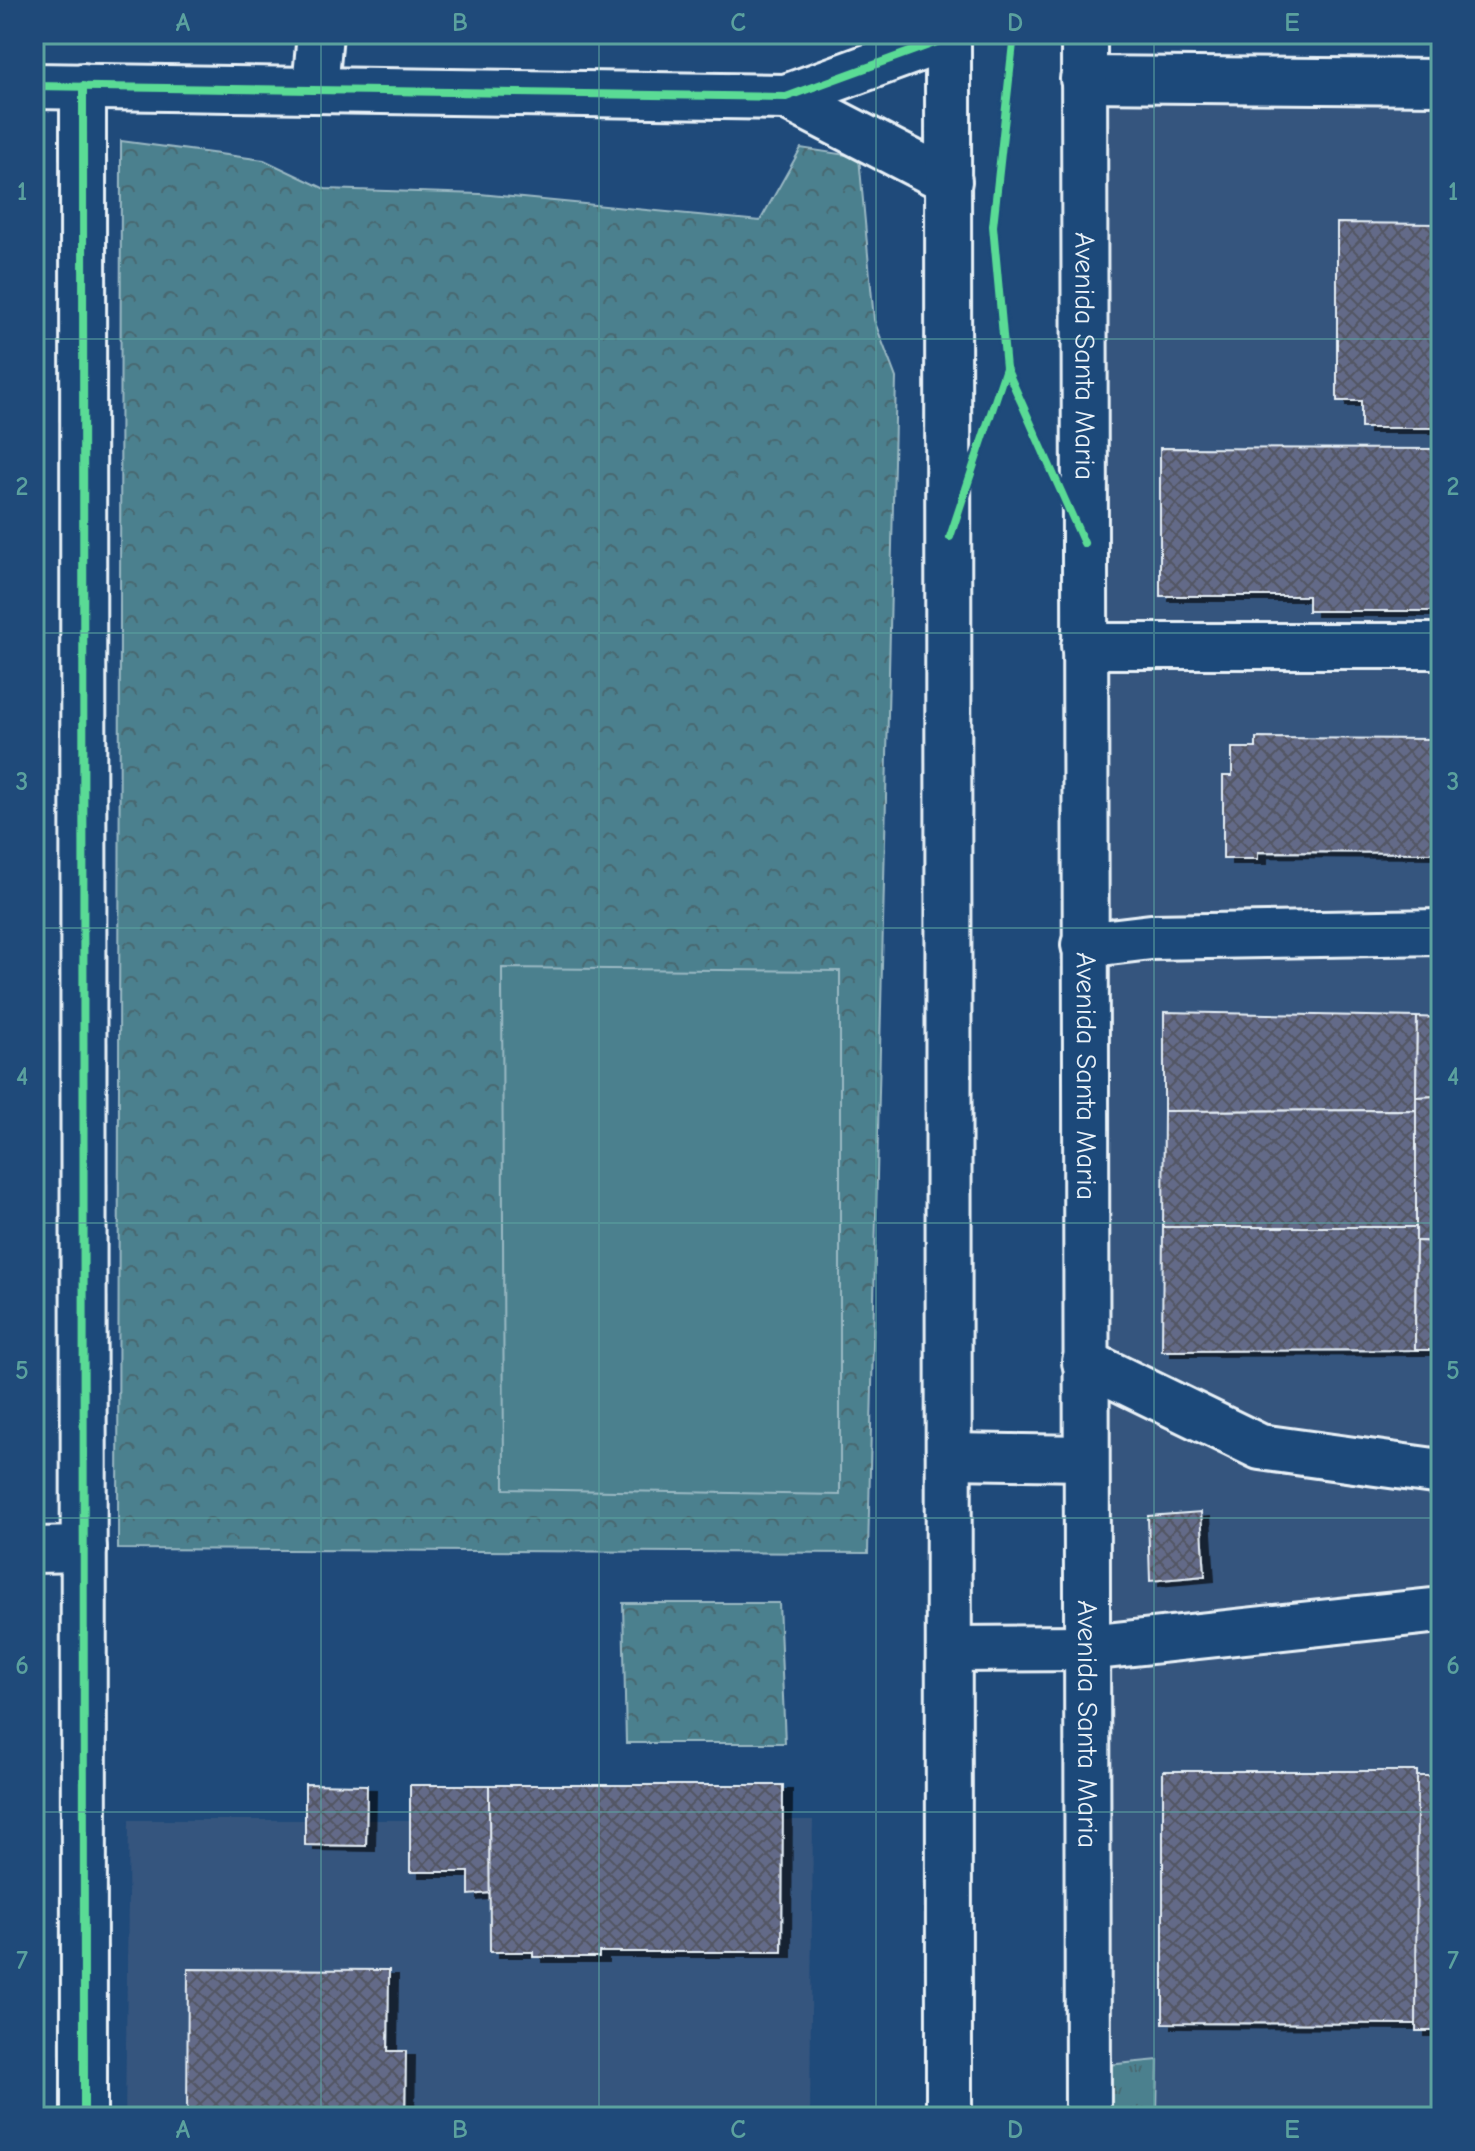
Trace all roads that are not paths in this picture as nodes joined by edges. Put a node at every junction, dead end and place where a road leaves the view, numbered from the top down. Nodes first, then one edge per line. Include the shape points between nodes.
1 (320, 34) edge
2 (1084, 34) edge
3 (948, 36) edge
4 (1083, 79) junction
5 (1441, 82) edge
6 (34, 86) edge
7 (83, 86) junction
8 (315, 88) junction
9 (786, 97) junction
10 (949, 181) junction
11 (1084, 646) junction
12 (1441, 646) edge
13 (1441, 932) edge
14 (1084, 945) junction
15 (1085, 1362) junction
16 (949, 1456) junction
17 (1085, 1458) junction
18 (1441, 1472) edge
19 (84, 1549) junction
20 (34, 1550) edge
21 (1441, 1610) edge
22 (1087, 1648) junction
23 (949, 1649) junction
24 (84, 2117) edge
25 (949, 2117) edge
26 (1088, 2117) edge

1 - 8 main road
2 - 4 main road, Avenida Santa Maria
3 - 9 main road
3 - 10 main road
4 - 5 main road
4 - 11 main road, Avenida Santa Maria
6 - 7 main road
7 - 8 main road
7 - 19 main road
8 - 9 main road
9 - 10 main road
10 - 16 main road
11 - 12 main road
11 - 14 main road, Avenida Santa Maria
13 - 14 main road via 1151,937
14 - 15 main road, Avenida Santa Maria
15 - 17 main road, Avenida Santa Maria
15 - 18 main road via 1260,1447
16 - 17 main road
16 - 23 main road
17 - 22 main road, Avenida Santa Maria
19 - 20 main road
19 - 24 main road
21 - 22 main road
22 - 23 main road
22 - 26 main road, Avenida Santa Maria
23 - 25 main road

